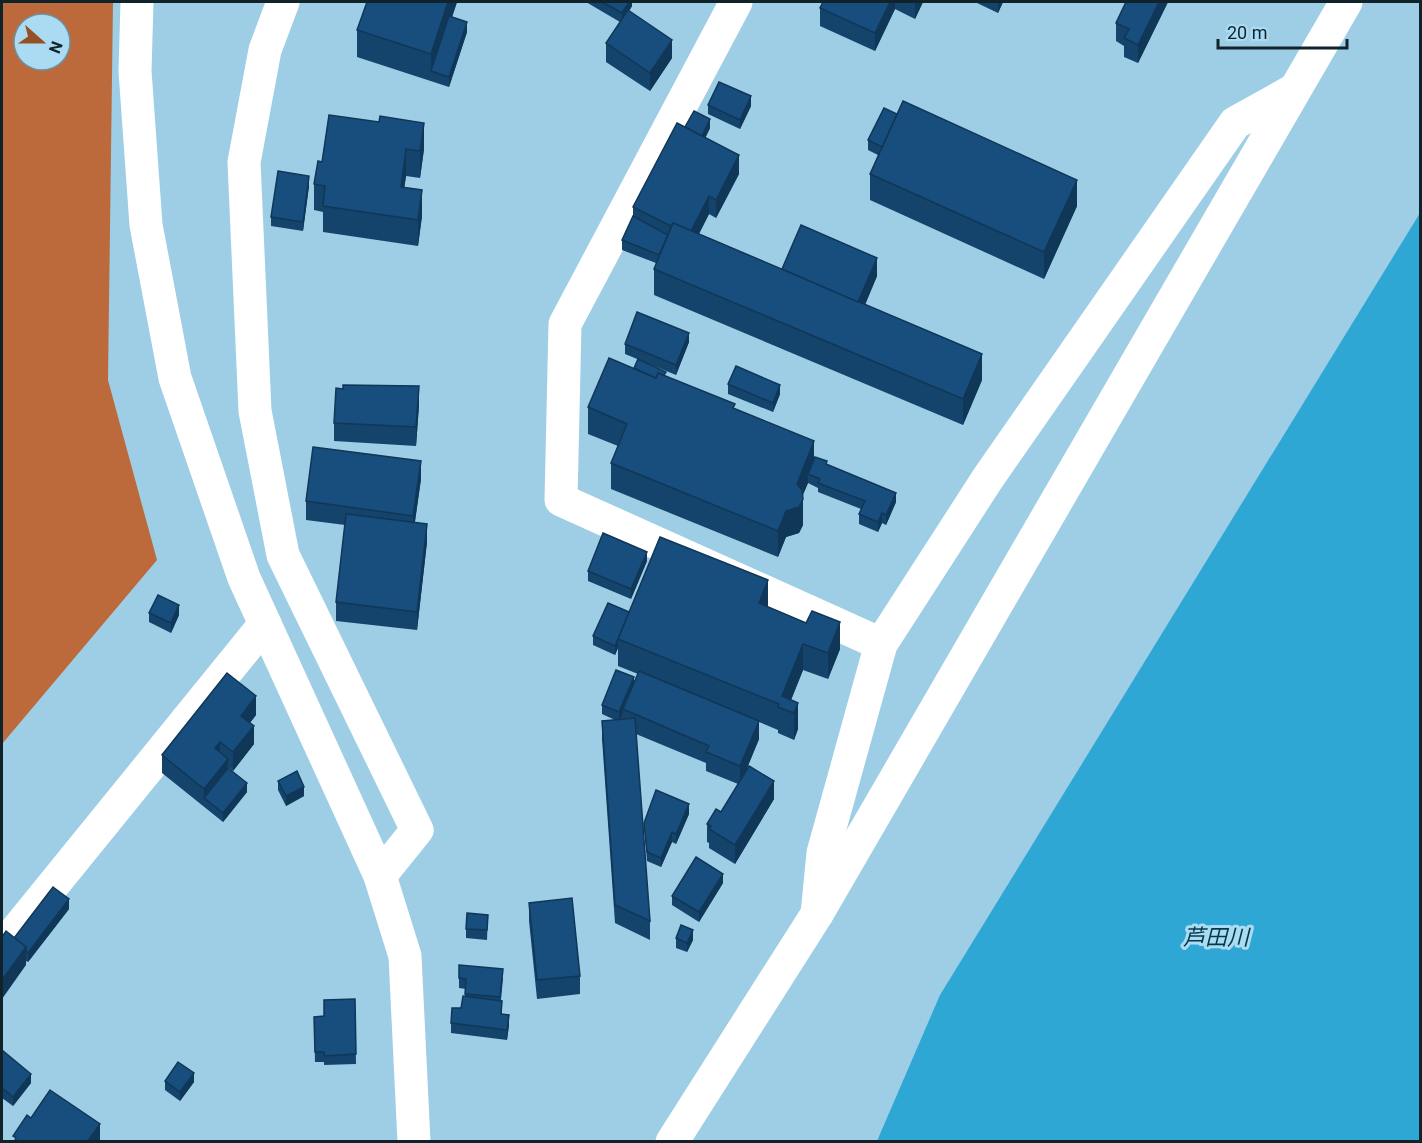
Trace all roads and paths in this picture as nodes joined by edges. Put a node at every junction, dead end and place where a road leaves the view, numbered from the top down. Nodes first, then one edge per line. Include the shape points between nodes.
1 (137, 2) edge
2 (284, 2) edge
3 (736, 2) edge
4 (1346, 2) edge
5 (1294, 90) junction
6 (265, 624) junction
7 (881, 644) junction
8 (380, 876) junction
9 (817, 914) junction
10 (2, 948) edge
11 (414, 1142) edge
12 (672, 1142) edge

1 - 6 street via 135,71 146,225 173,366 244,578
2 - 8 street via 265,50 244,162 255,411 283,555 417,830
3 - 7 street via 565,324 561,500
4 - 5 street
5 - 7 street via 1235,123 988,478
5 - 9 street
6 - 8 street
6 - 10 street
7 - 9 street via 823,853
8 - 11 street via 405,956
9 - 12 street

